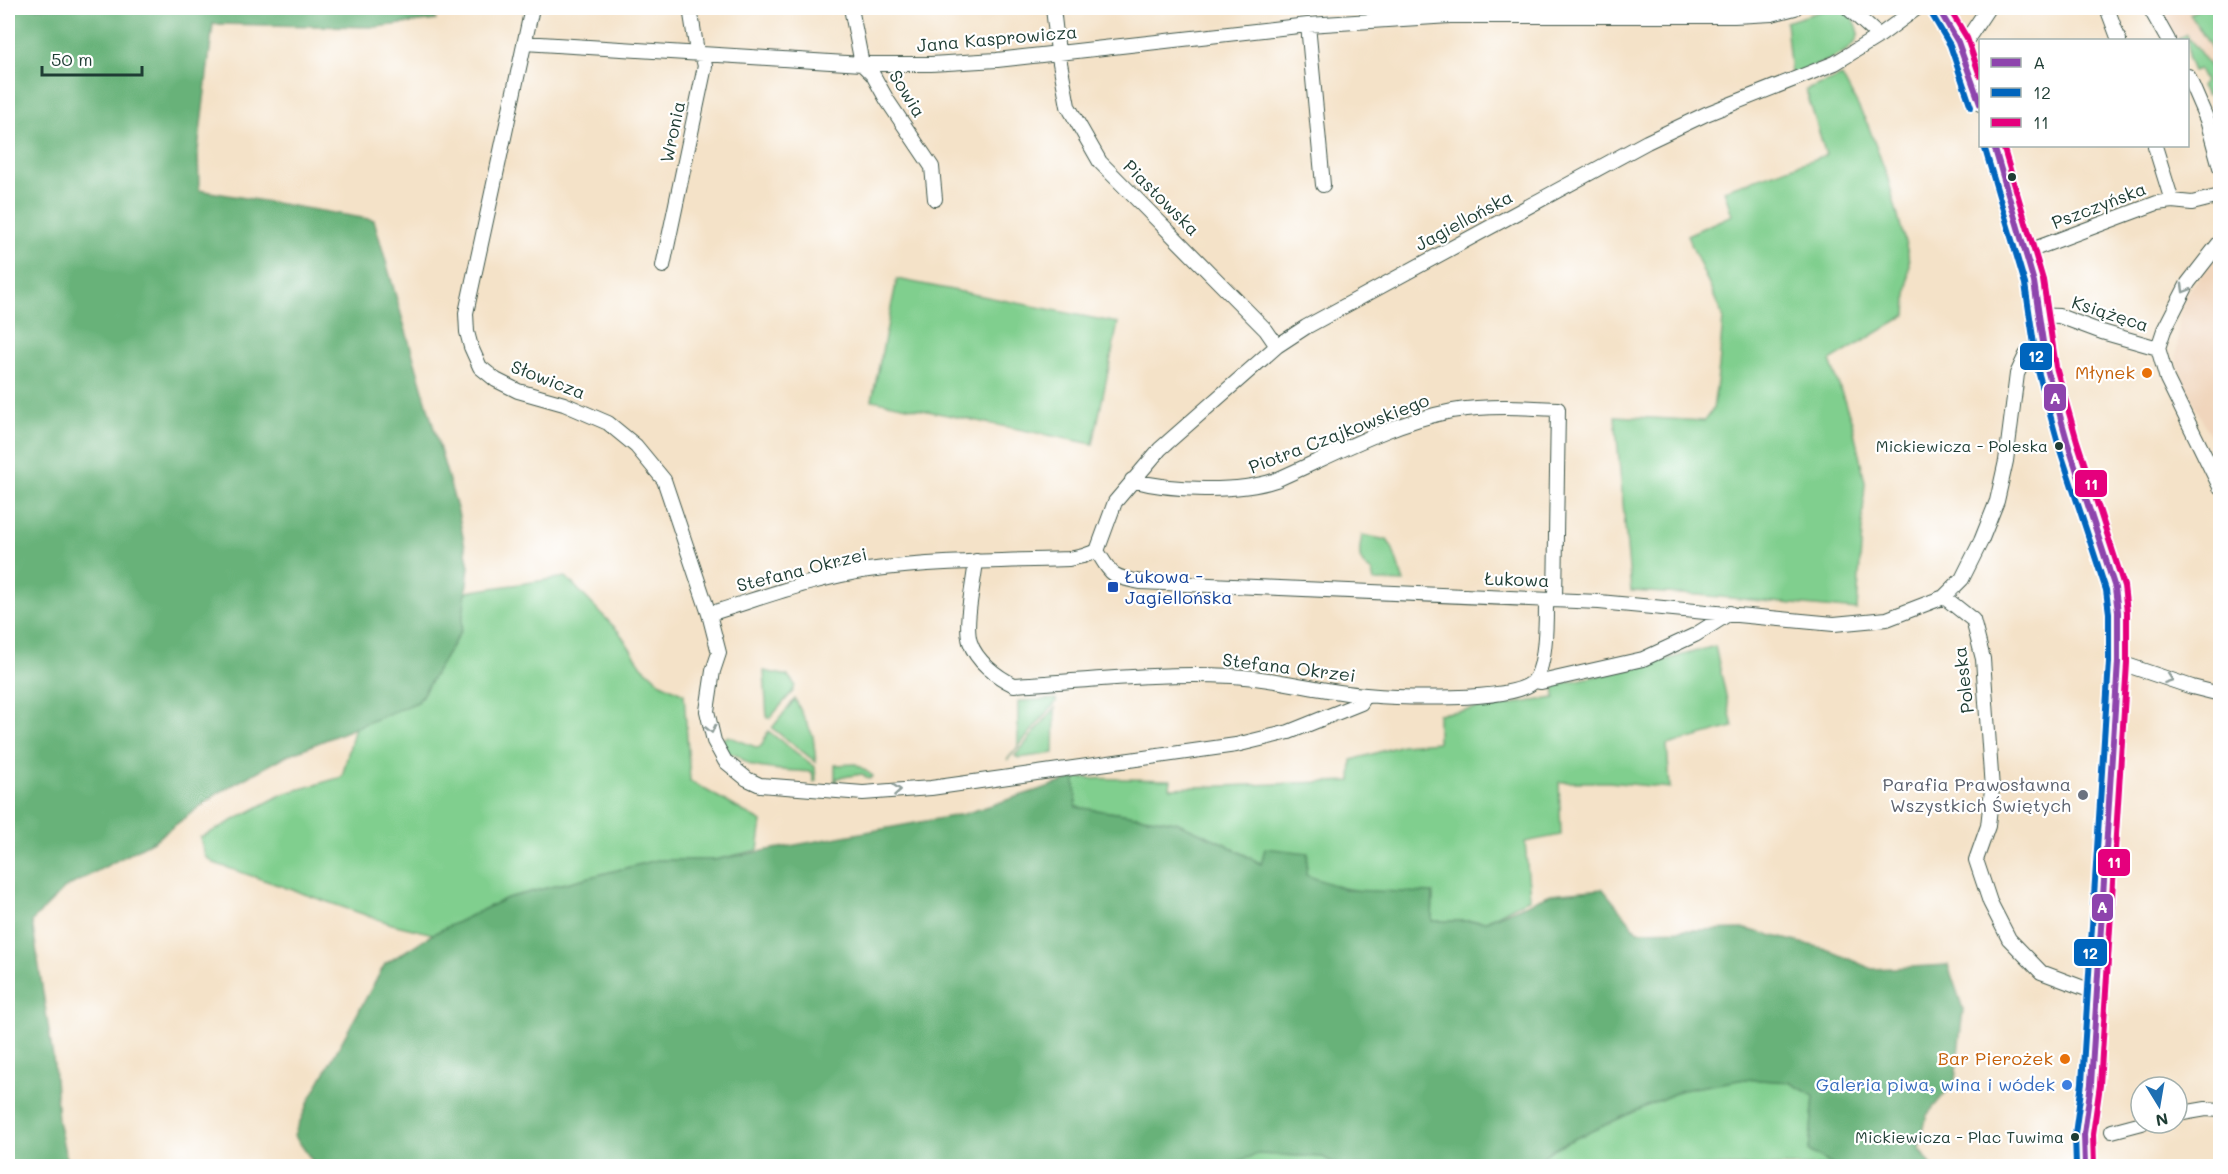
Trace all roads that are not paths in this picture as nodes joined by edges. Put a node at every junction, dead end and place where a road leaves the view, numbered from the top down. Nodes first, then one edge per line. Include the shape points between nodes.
1 (531, 8) edge
2 (690, 8) edge
3 (851, 8) edge
4 (1053, 8) edge
5 (1795, 8) edge
6 (1848, 8) edge
7 (1917, 8) edge
8 (1938, 8) edge
9 (1988, 8) edge
10 (2107, 8) edge
11 (2150, 8) edge
12 (1450, 12) edge
13 (1308, 25) junction
14 (1879, 36) junction
15 (2119, 39) edge
16 (2167, 39) edge
17 (524, 43) junction
18 (1962, 47) junction
19 (697, 52) junction
20 (1058, 52) junction
21 (862, 64) junction
22 (2189, 81) edge
23 (1979, 101) edge
24 (1994, 147) edge
25 (2155, 147) edge
26 (2220, 167) edge
27 (1323, 185) dead end
28 (2220, 196) edge
29 (935, 199) dead end
30 (2172, 201) junction
31 (2220, 242) edge
32 (2026, 252) junction
33 (663, 266) dead end
34 (2038, 315) junction
35 (2042, 340) junction
36 (1277, 345) junction
37 (2158, 348) junction
38 (2214, 458) edge
39 (1132, 480) junction
40 (2220, 487) edge
41 (1096, 551) junction
42 (976, 561) junction
43 (1944, 597) junction
44 (1551, 599) junction
45 (1730, 613) junction
46 (709, 614) junction
47 (2118, 662) junction
48 (1535, 681) junction
49 (2220, 694) edge
50 (1366, 696) junction
51 (2097, 993) junction
52 (2220, 1110) edge
53 (2189, 1112) edge
54 (2129, 1126) edge
55 (2112, 1131) dead end
56 (2085, 1167) edge

1 - 17 street, Słowicza
2 - 19 street, Wronia
3 - 21 street, Sowia
4 - 20 street, Piastowska
5 - 12 street, Jana Kasprowicza via 1734,16
6 - 14 street
7 - 14 street, Jagiellońska
8 - 18 street
9 - 18 street
10 - 15 street
11 - 16 street
12 - 13 street, Jana Kasprowicza
13 - 20 street, Jana Kasprowicza
13 - 27 street
14 - 36 street, Jagiellońska via 1835,63 1647,142
17 - 19 street, Jana Kasprowicza
17 - 46 street, Słowicza via 466,313 471,347 480,367 496,380 608,423 636,446 664,480
18 - 23 street
19 - 21 street, Jana Kasprowicza
19 - 33 street, Wronia via 705,66
20 - 21 street, Jana Kasprowicza via 997,60
20 - 36 street, Piastowska via 1068,106 1100,162 1265,328
21 - 29 street, Sowia via 932,167
22 - 26 street
24 - 32 street
25 - 30 street
28 - 30 street, Pszczyńska via 2192,202
30 - 32 street, Pszczyńska via 2157,203
31 -> 37 street via 2188,283
32 - 34 street
34 - 35 street
34 - 37 street, Książęca via 2059,316
35 - 43 street via 2026,355 2017,374 1997,501 1962,579
35 - 47 street via 2046,369 2068,444 2115,588
36 - 39 street, Jagiellońska via 1160,449
37 - 38 street, Książęca via 2167,379
38 - 40 street, Książęca
39 - 41 street, Jagiellońska via 1115,502
39 - 44 street, Piotra Czajkowskiego via 1194,488 1257,487 1389,430 1451,411 1558,409
41 - 42 street, Stefana Okrzei via 1068,559
41 - 44 street, Łukowa via 1118,579 1141,582
42 - 46 street, Stefana Okrzei via 866,570
42 - 50 street, Stefana Okrzei via 970,642 981,662 1014,685 1232,676
43 - 45 street, Łukowa via 1887,619 1834,624
43 - 51 street, Poleska via 1973,620 1983,659 1992,789 1988,826 1976,860 1990,902 2009,939 2041,972
44 - 45 street, Łukowa
44 - 48 street via 1542,663
45 - 48 street via 1695,635 1643,659
46 -> 50 street, Stefana Okrzei via 719,653 707,711 717,746 724,761 737,773 760,784 863,793 932,788 1236,745 1289,732 1361,703
47 -> 49 street
47 - 51 street
48 - 50 street via 1509,693 1474,697
51 - 56 street
52 - 53 street
54 - 55 street

